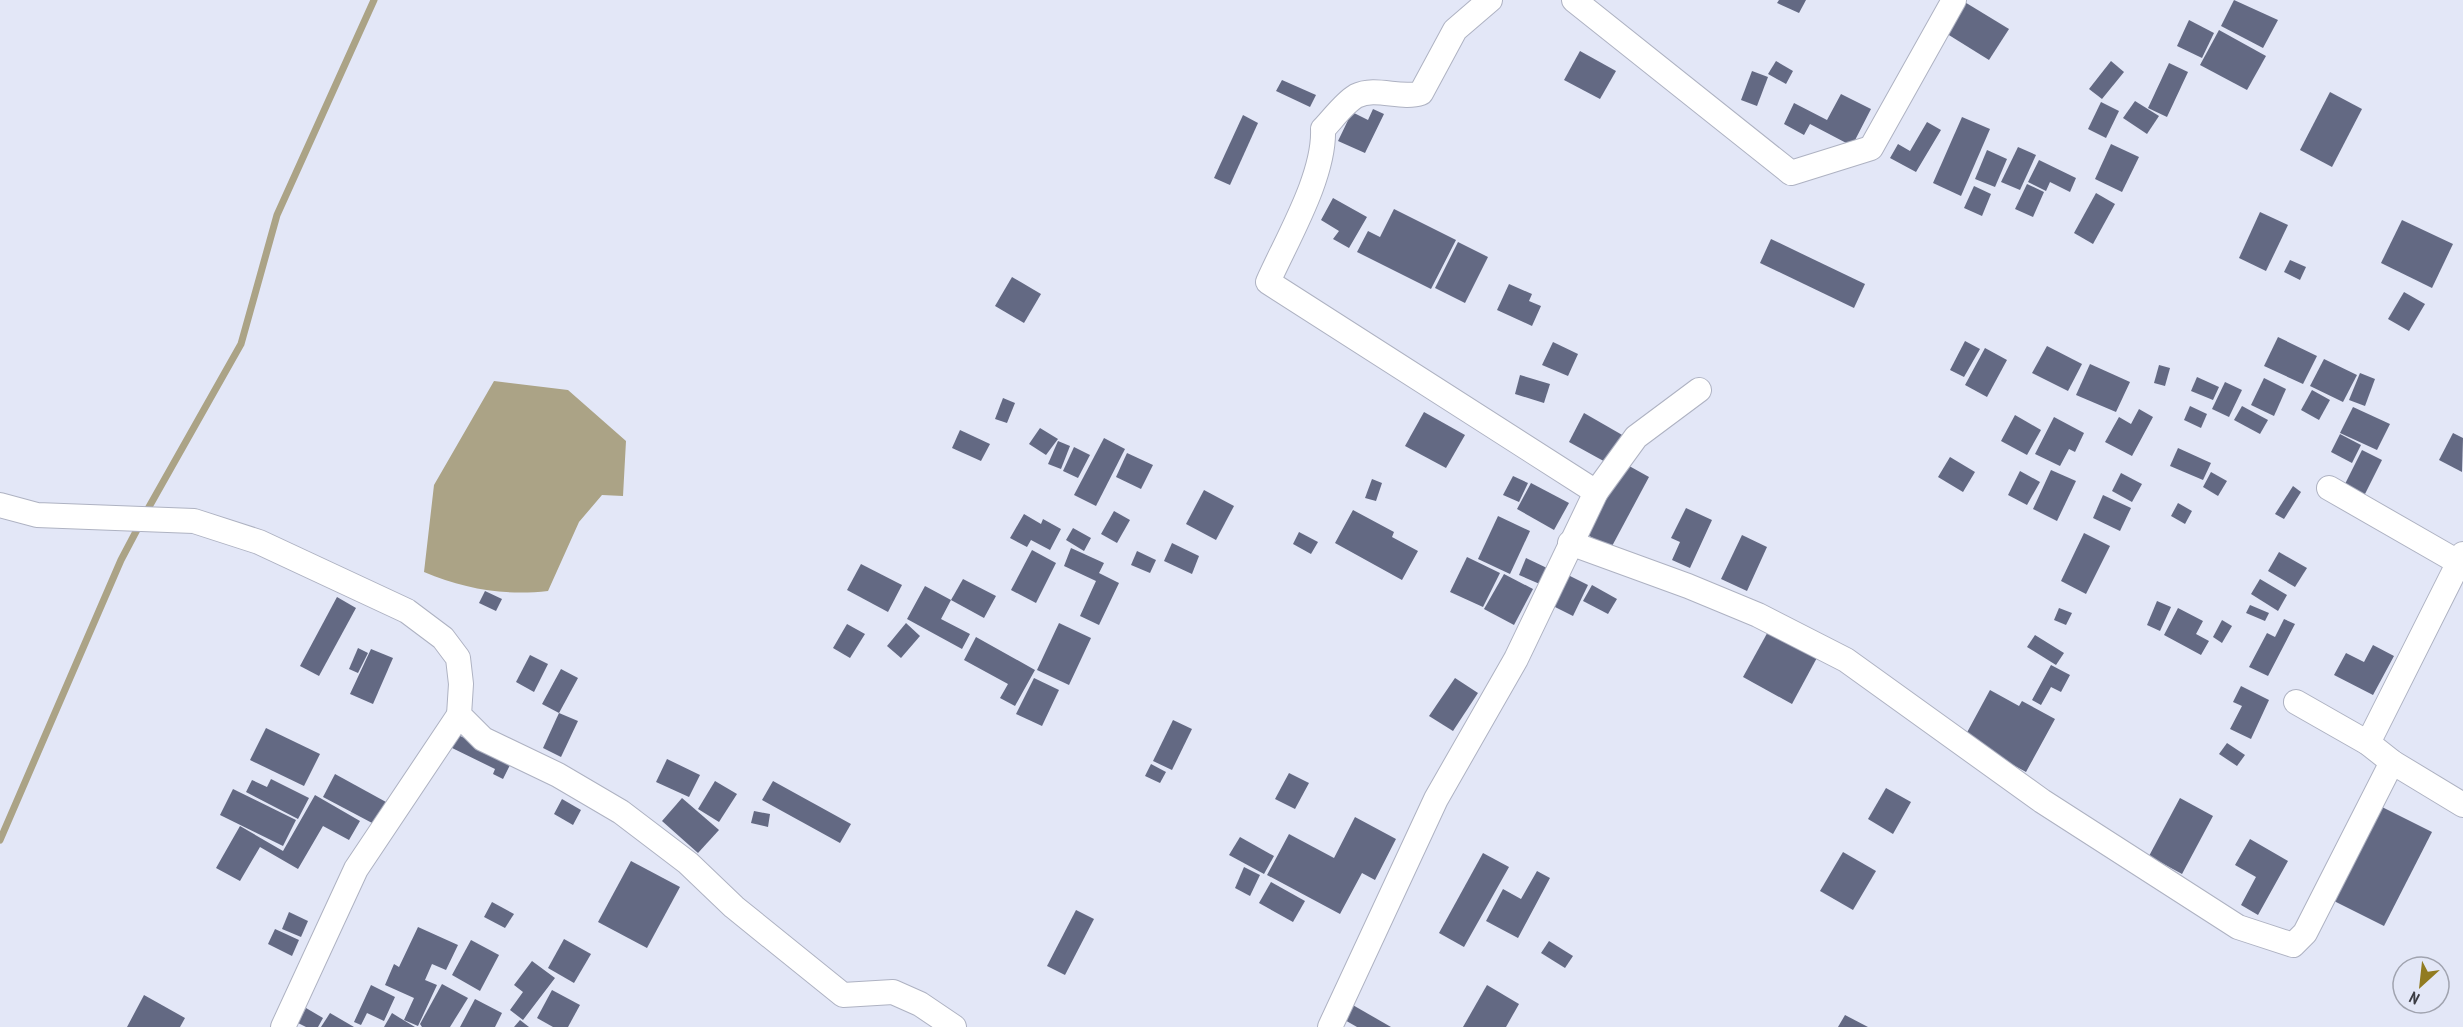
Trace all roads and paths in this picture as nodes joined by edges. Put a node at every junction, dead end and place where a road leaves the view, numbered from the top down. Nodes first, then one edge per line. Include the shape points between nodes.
1 (1490, 0) edge
2 (1574, 0) edge
3 (1954, 0) edge
4 (1700, 390) dead end
5 (2329, 488) dead end
6 (1596, 492) junction
7 (0, 505) edge
8 (1570, 543) junction
9 (2461, 558) edge
10 (2296, 702) dead end
11 (459, 715) junction
12 (2368, 743) junction
13 (2392, 762) junction
14 (2463, 805) edge
15 (283, 1027) edge
16 (954, 1027) edge
17 (1330, 1027) edge

1 - 6 street via 1455,30 1421,93 1356,96 1323,129 1323,144 1310,188 1268,282
2 - 3 street via 1791,173 1871,148
4 - 6 street via 1636,437
5 - 9 street
6 - 8 street
7 - 11 street via 37,515 194,521 259,542 407,611 443,638 458,658
8 - 13 street via 1748,610 1846,660 2032,795 2238,927 2293,945 2305,933
8 - 17 street via 1516,659 1436,800
9 - 12 street
10 - 12 street
11 - 15 street via 356,869
11 - 16 street via 483,739 558,775 621,812 688,863 734,907 843,994 893,992 920,1004
12 - 13 street
13 - 14 street

